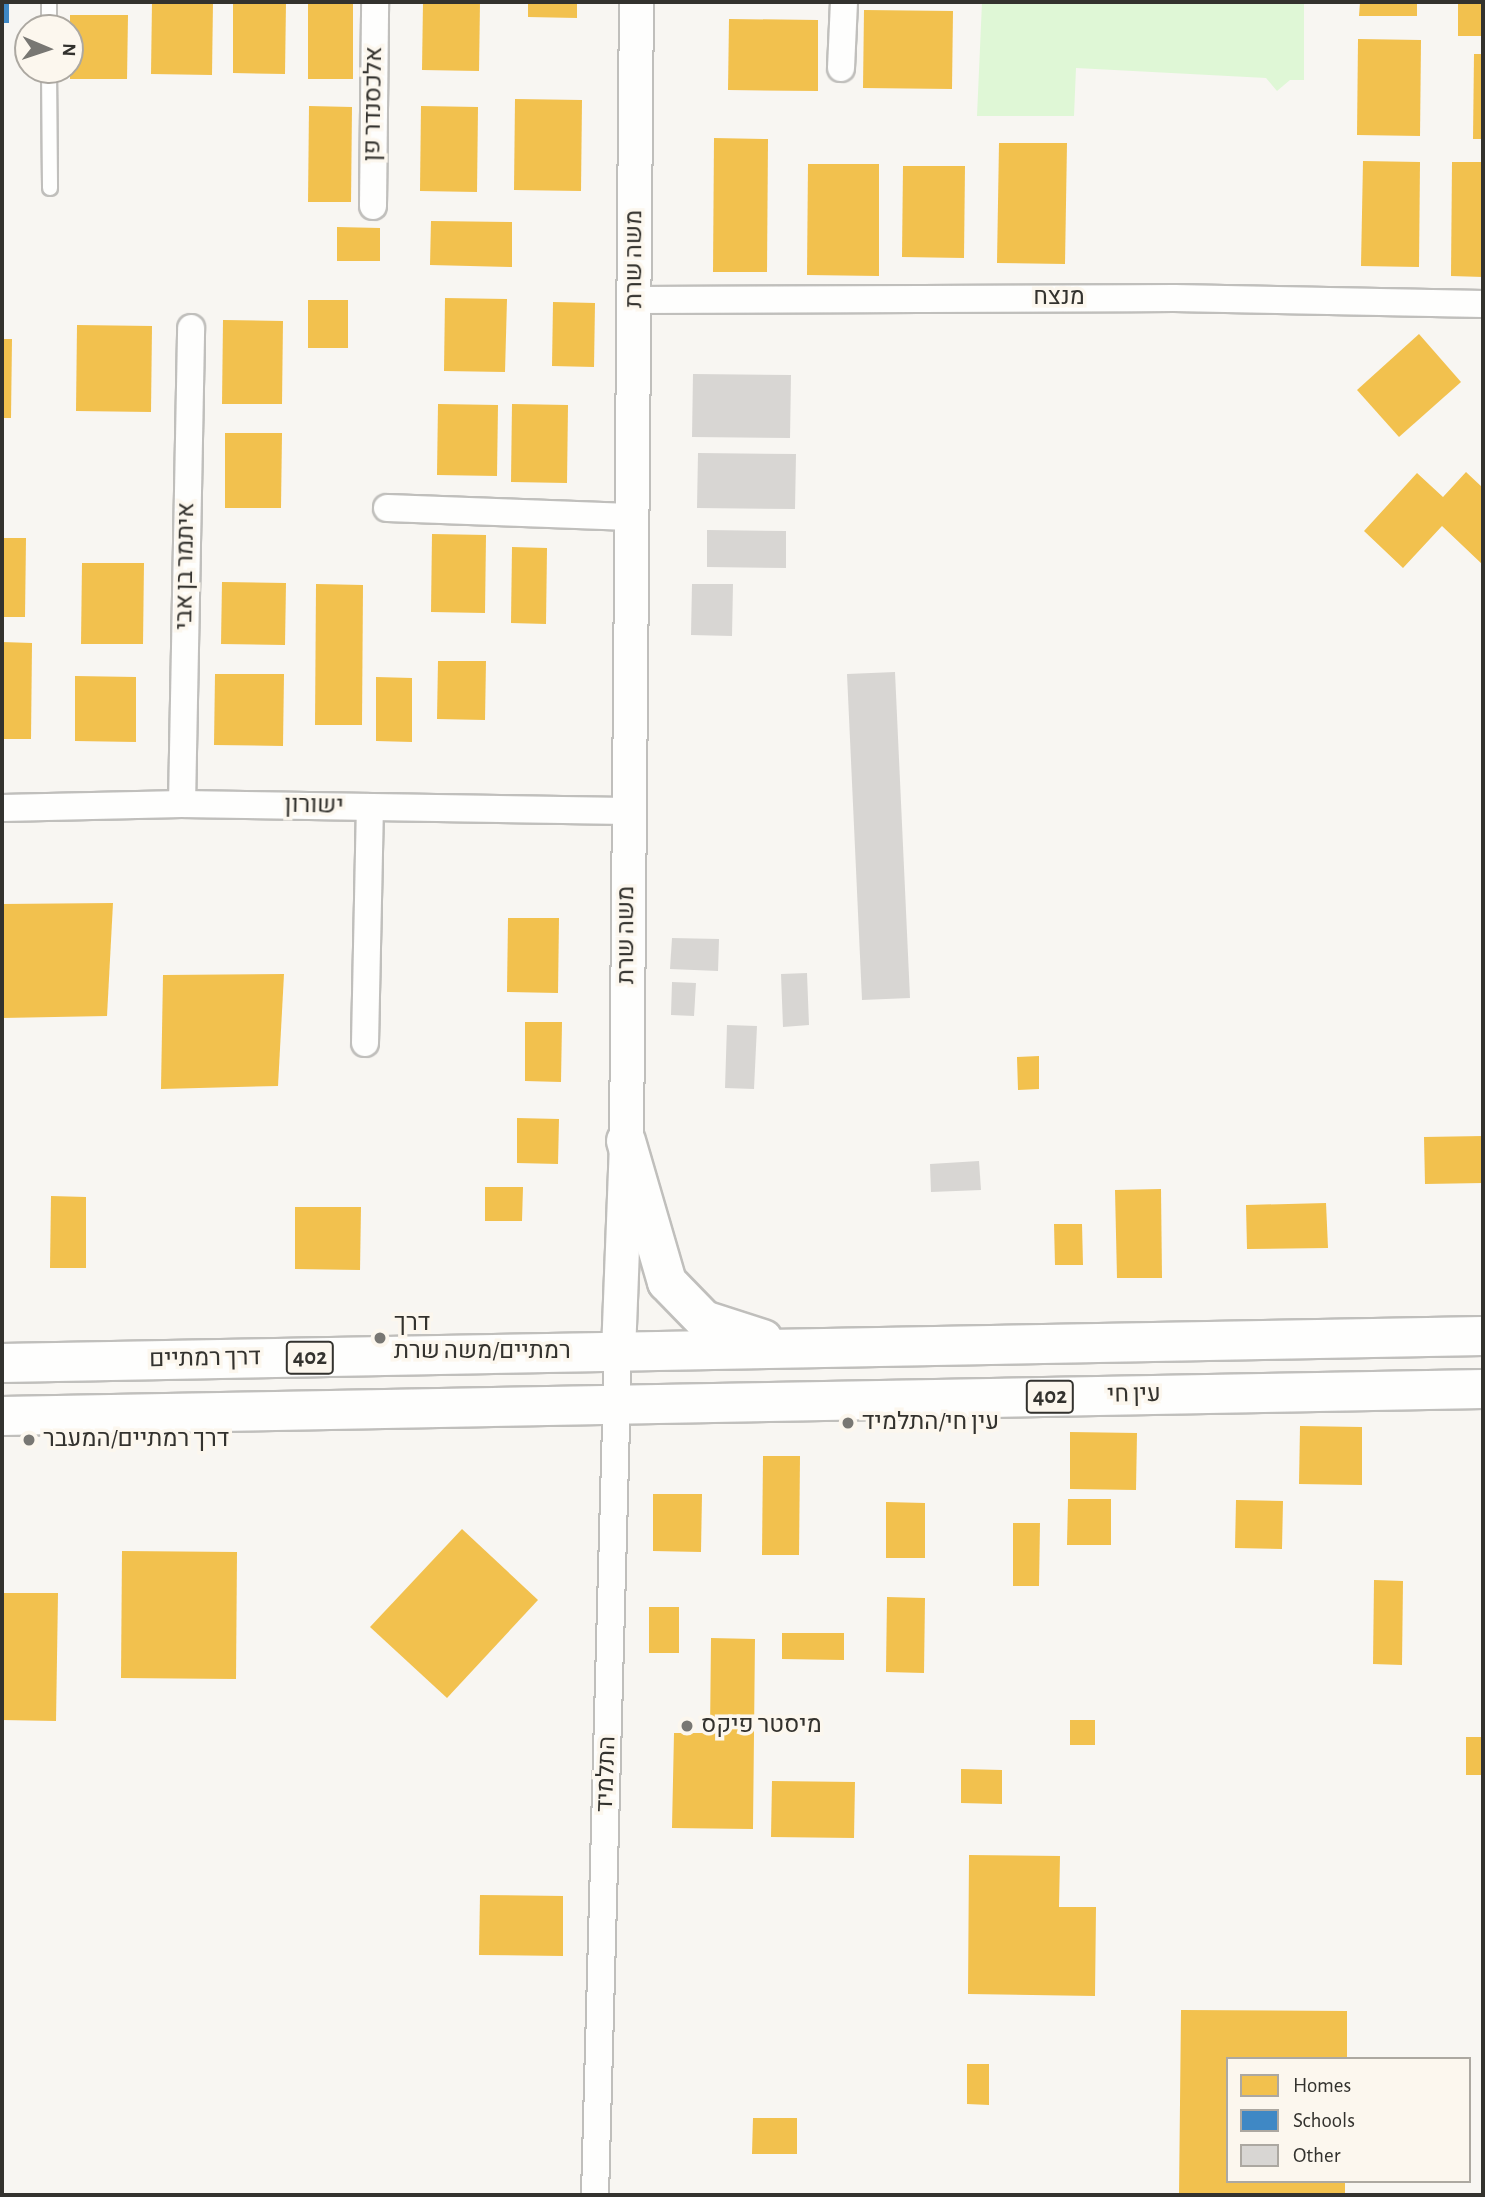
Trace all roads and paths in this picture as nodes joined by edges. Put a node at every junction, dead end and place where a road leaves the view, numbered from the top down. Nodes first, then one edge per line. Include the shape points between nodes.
1 (376, 2) edge
2 (636, 2) edge
3 (844, 2) edge
4 (841, 68) dead end
5 (49, 84) edge
6 (50, 188) dead end
7 (373, 206) dead end
8 (636, 300) junction
9 (1483, 304) edge
10 (191, 328) dead end
11 (387, 508) dead end
12 (631, 517) junction
13 (182, 804) junction
14 (370, 807) junction
15 (2, 808) edge
16 (627, 811) junction
17 (365, 1043) dead end
18 (626, 1141) junction
19 (1483, 1336) edge
20 (792, 1349) junction
21 (618, 1352) junction
22 (2, 1363) edge
23 (1483, 1388) edge
24 (617, 1406) junction
25 (2, 1416) edge
26 (595, 2195) edge

1 - 7 street, אלכסנדר פן
2 - 8 street, משה שרת
3 - 4 street
5 - 6 lane
8 - 9 street, מנצח via 1174,298
8 - 12 street, משה שרת
10 - 13 street, איתמר בן אבי
11 - 12 street
12 - 16 street, משה שרת
13 - 14 street, ישורון
13 - 15 street, ישורון
14 - 16 street, ישורון
14 - 17 street
16 - 18 street, משה שרת
18 - 20 main road via 667,1282 704,1320
18 - 21 street, משה שרת
19 - 20 main road, 402
20 - 21 main road, 402
21 - 22 main road, דרך רמתיים / 402
21 - 24 street, התלמיד
23 - 24 main road, עין חי / 402
24 - 25 main road, 402
24 - 26 street, התלמיד

